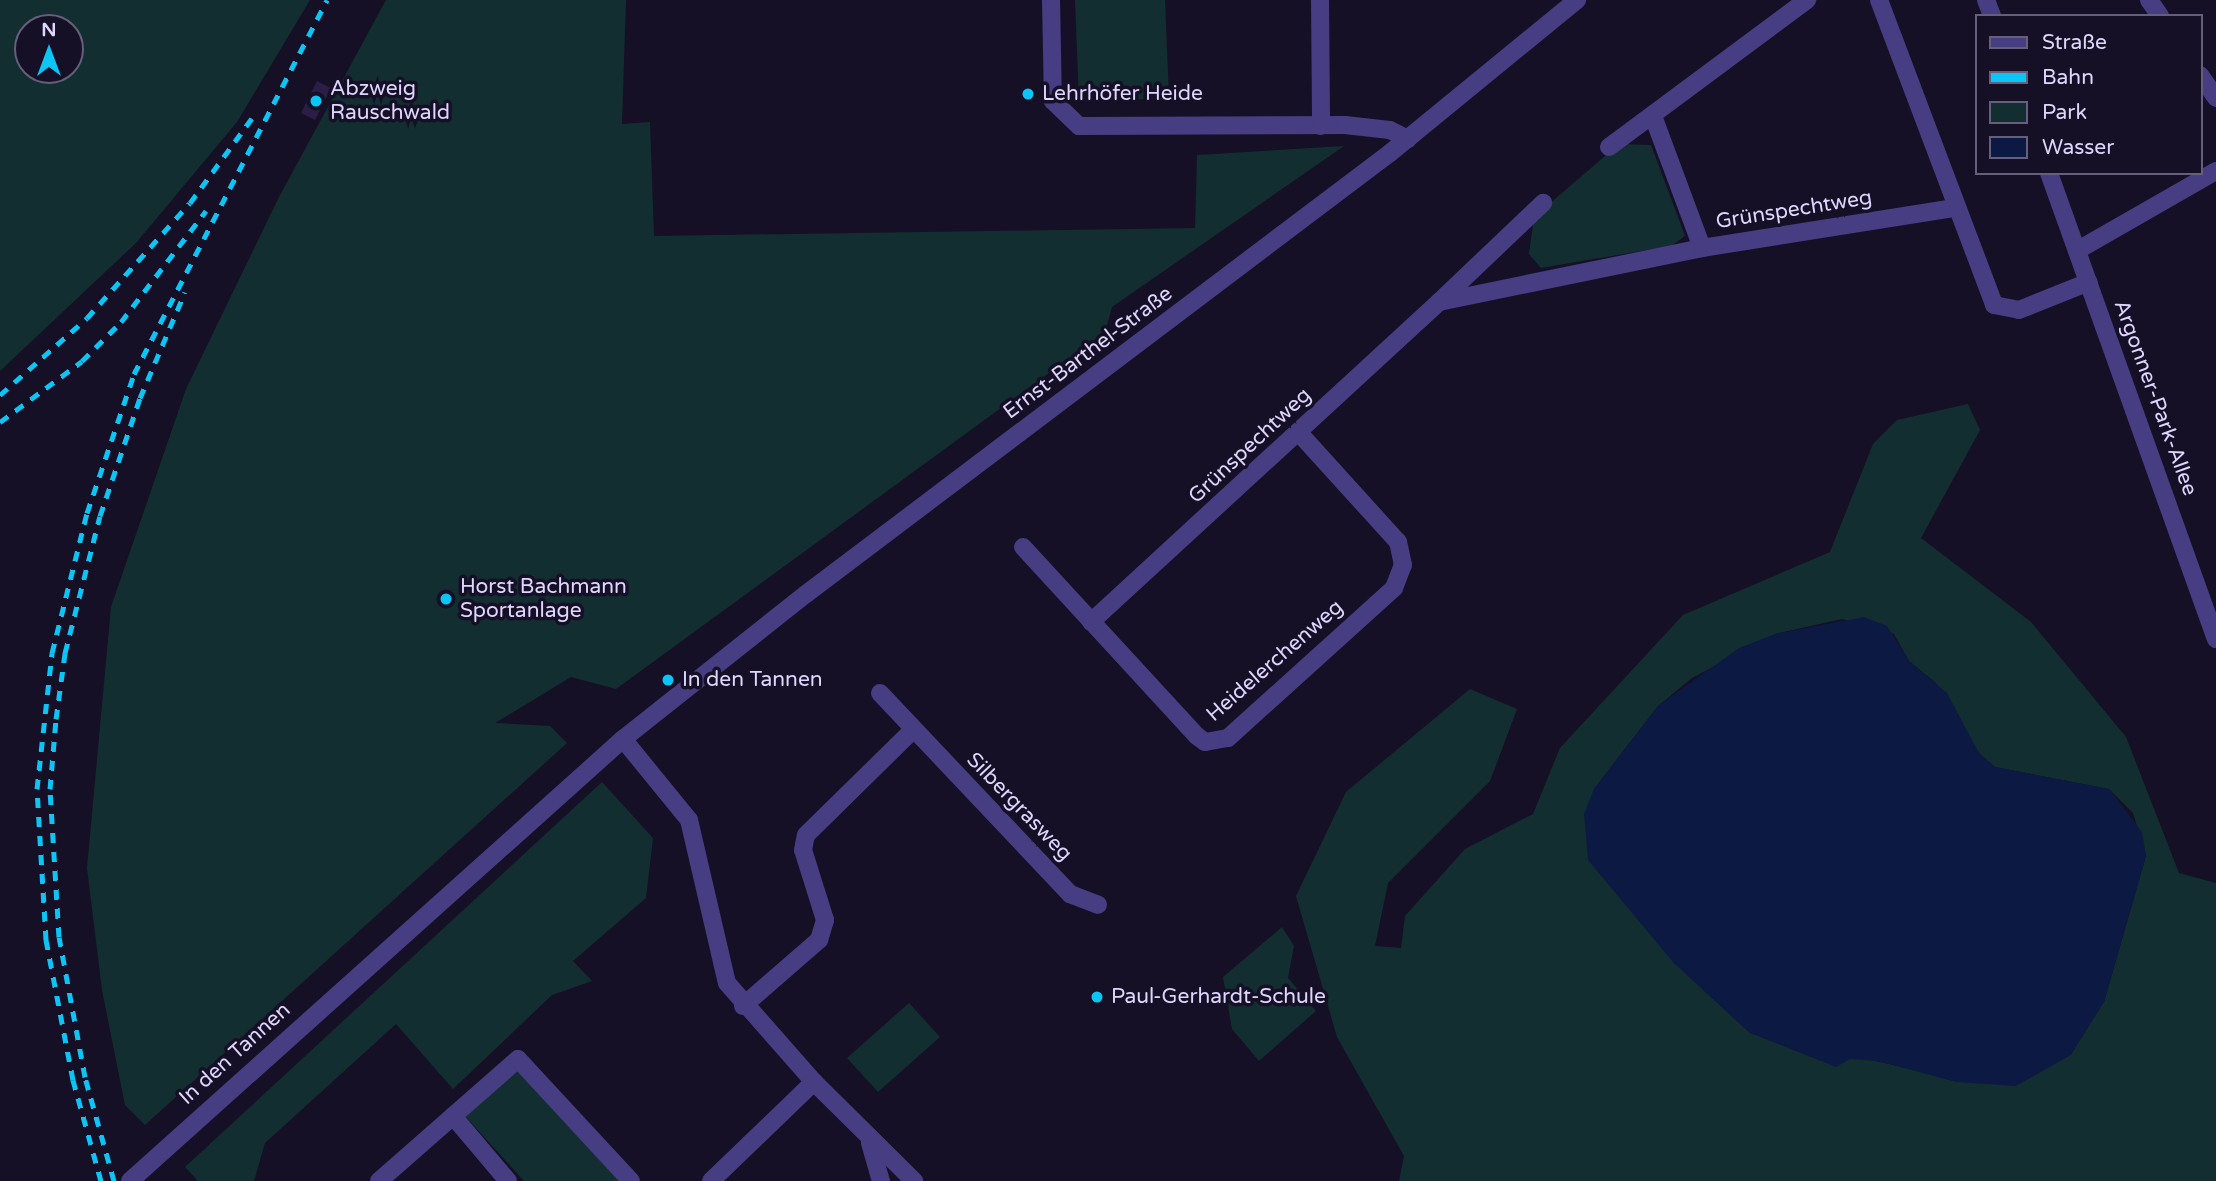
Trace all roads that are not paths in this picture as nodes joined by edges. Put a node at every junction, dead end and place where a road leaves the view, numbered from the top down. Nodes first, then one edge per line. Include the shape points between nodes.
1 (1051, 0) edge
2 (1320, 0) edge
3 (1577, 0) edge
4 (1807, 0) edge
5 (1879, 0) edge
6 (2202, 78) edge
7 (2216, 98) edge
8 (1653, 116) junction
9 (1321, 126) junction
10 (1408, 139) junction
11 (1609, 146) dead end
12 (2216, 171) edge
13 (2050, 175) edge
14 (1544, 203) dead end
15 (1955, 208) junction
16 (1702, 247) junction
17 (2078, 250) junction
18 (2089, 282) junction
19 (1438, 302) junction
20 (1299, 433) junction
21 (1023, 547) dead end
22 (1091, 622) junction
23 (2216, 639) edge
24 (880, 693) dead end
25 (913, 730) junction
26 (623, 739) junction
27 (1098, 905) dead end
28 (743, 1006) junction
29 (814, 1082) junction
30 (453, 1116) junction
31 (867, 1137) junction
32 (130, 1181) edge
33 (379, 1181) edge
34 (508, 1181) edge
35 (631, 1181) edge
36 (710, 1181) edge
37 (881, 1181) edge
38 (914, 1181) edge

1 - 9 street via 1053,101 1079,126
2 - 9 street
3 - 10 street, Ernst-Barthel-Straße
4 - 8 street
5 - 15 street
6 - 7 street
8 - 11 street
8 - 16 street
9 - 10 street via 1390,130
10 - 26 street, Ernst-Barthel-Straße via 806,594
12 - 17 street
13 - 17 street, Argonner-Park-Allee
14 - 19 street, Grünspechtweg
15 - 16 street, Grünspechtweg
15 - 18 street via 1987,291 2000,309 2019,310
16 - 19 street, Grünspechtweg
17 - 18 street, Argonner-Park-Allee
18 - 23 street, Argonner-Park-Allee
19 - 20 street, Grünspechtweg
20 - 22 street, Grünspechtweg
20 - 22 street, Heidelerchenweg via 1398,542 1403,565 1384,597 1228,738 1217,741 1197,736
21 - 22 street, Heidelerchenweg
24 - 25 street, Silbergrasweg
25 - 27 street, Silbergrasweg via 1070,894
25 - 28 street via 806,835 803,850 825,920 819,940
26 - 28 street via 689,820 720,966
26 - 32 street, In den Tannen
28 - 29 street
29 - 31 street
29 - 36 street
30 - 33 street
30 - 34 street
30 - 35 street via 519,1059
31 - 37 street
31 - 38 street

